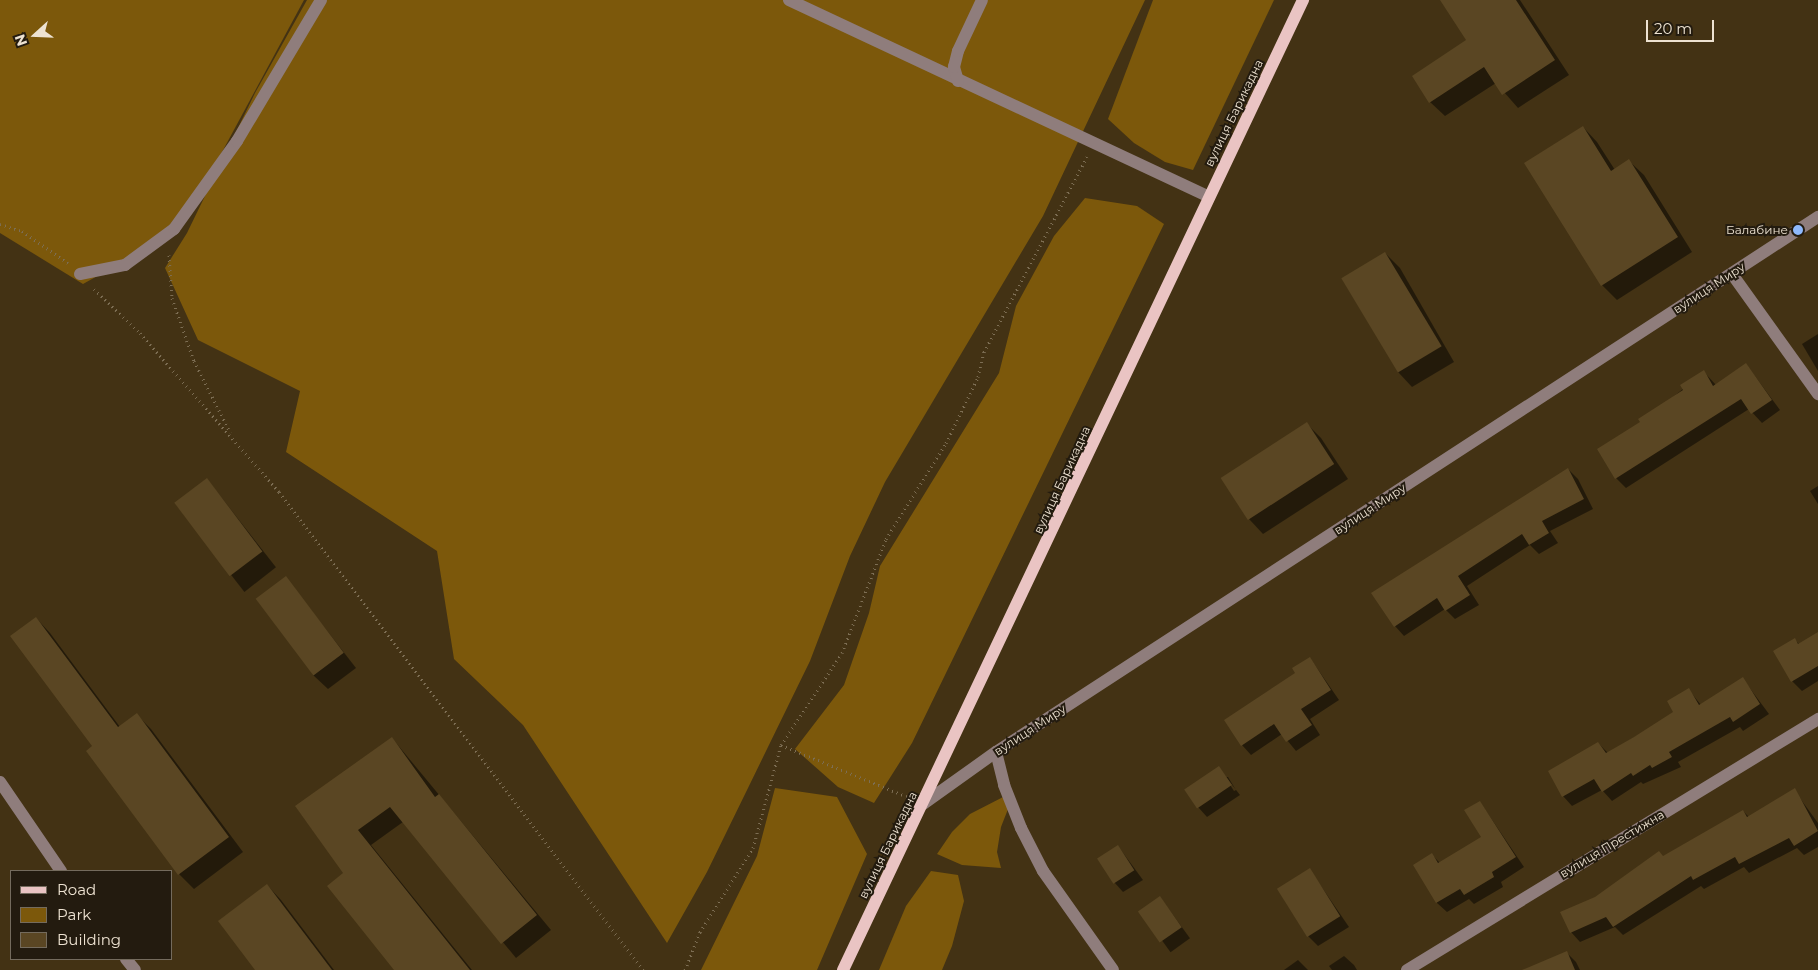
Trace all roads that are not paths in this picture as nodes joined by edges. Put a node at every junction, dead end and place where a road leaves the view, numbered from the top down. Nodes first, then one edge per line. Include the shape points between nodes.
1 (321, 0) edge
2 (789, 0) edge
3 (982, 0) edge
4 (1303, 0) edge
5 (958, 81) junction
6 (1209, 197) junction
7 (1818, 218) edge
8 (80, 274) road end
9 (1732, 274) junction
10 (1818, 394) edge
11 (1818, 719) edge
12 (996, 752) junction
13 (0, 782) edge
14 (924, 804) junction
15 (59, 870) edge
16 (843, 970) edge
17 (1113, 970) edge
18 (1407, 970) edge

1 - 8 street via 237,141 174,229 125,265
2 - 5 street
3 - 5 street via 958,51 954,67
4 - 6 main road, вулиця Барикадна
5 - 6 street
6 - 14 main road, вулиця Барикадна
7 - 9 street, вулиця Миру
9 - 10 street
9 - 12 street, вулиця Миру
11 - 18 street, вулиця Престижна
12 - 14 street, вулиця Миру
12 - 17 street via 1020,828 1043,871
13 - 15 street
14 - 16 main road, вулиця Барикадна

